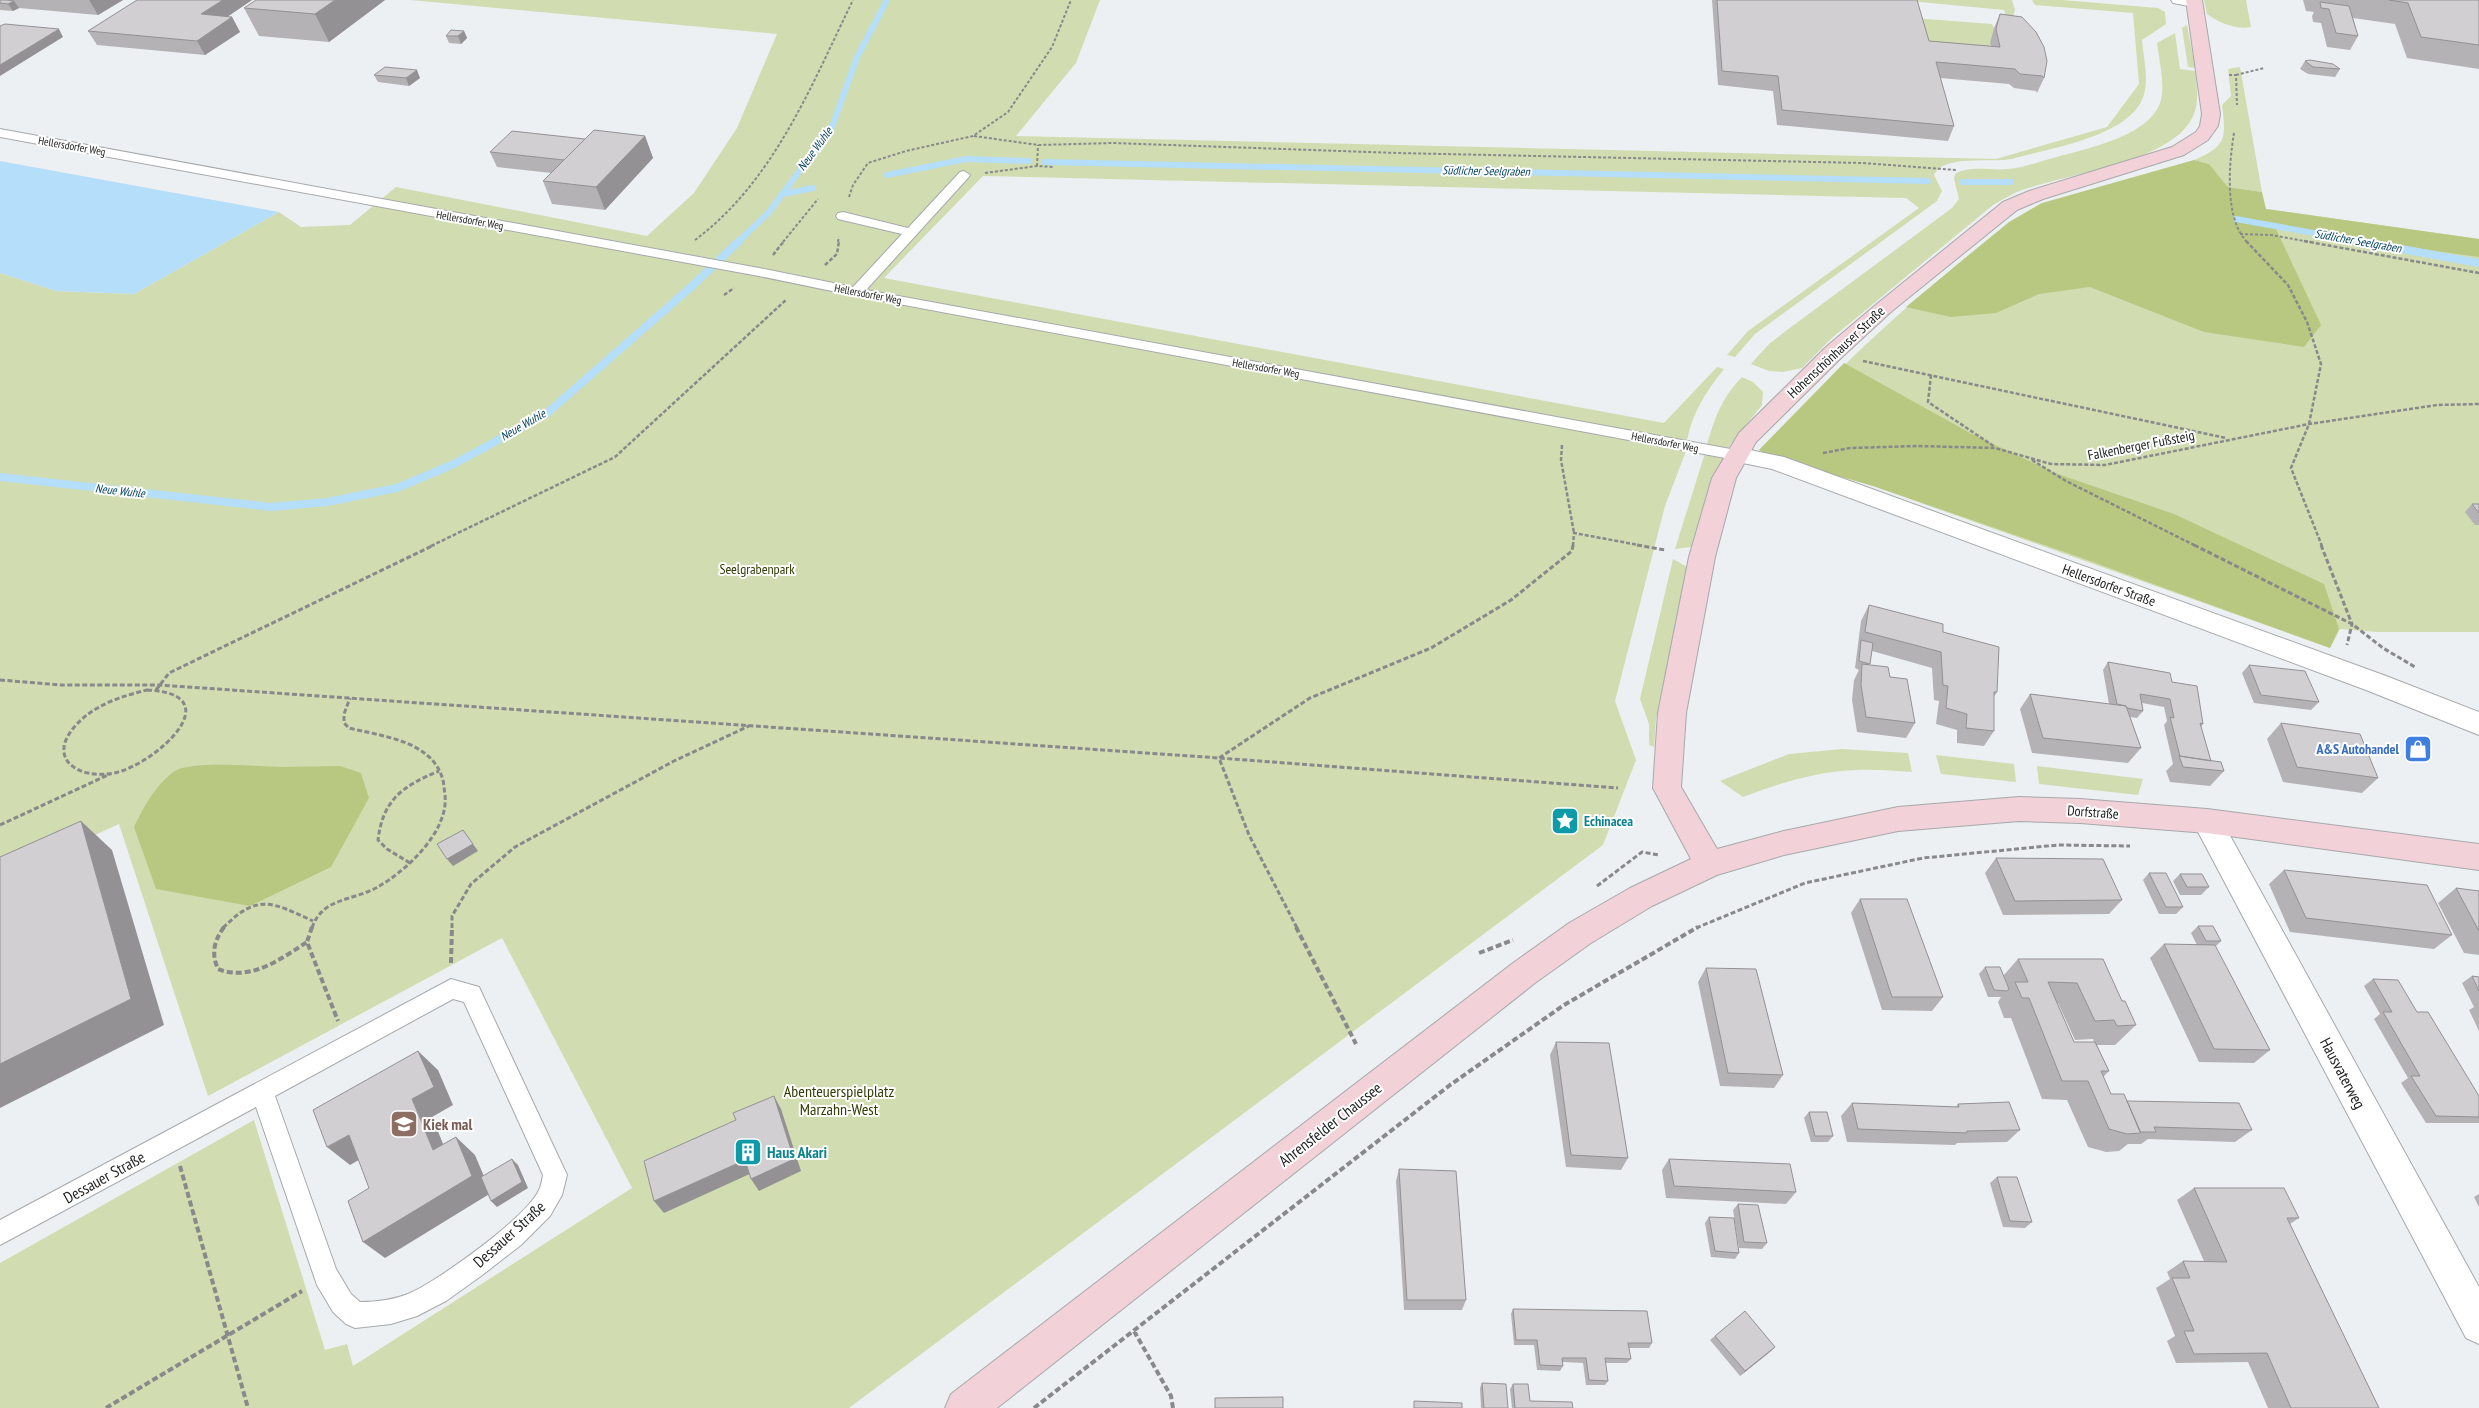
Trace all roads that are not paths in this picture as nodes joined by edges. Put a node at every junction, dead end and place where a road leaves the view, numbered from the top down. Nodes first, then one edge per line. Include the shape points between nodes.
1 (2189, 1) edge
2 (0, 133) edge
3 (964, 175) road end
4 (843, 216) road end
5 (912, 233) junction
6 (856, 292) junction
7 (1736, 455) junction
8 (2479, 724) edge
9 (2207, 821) junction
10 (2479, 857) edge
11 (1710, 864) junction
12 (262, 1091) junction
13 (0, 1233) edge
14 (2479, 1325) edge
15 (966, 1408) edge

1 - 7 street, Hohenschönhauser Straße via 2212,114 2202,136 2161,158 2036,194 2010,206 1834,352 1764,419
2 - 6 lane, Hellersdorfer Weg
3 - 5 lane
4 - 5 lane
5 - 6 lane
6 - 7 lane, Hellersdorfer Weg
7 - 8 street, Hellersdorfer Straße via 1776,462
7 - 11 street, Hohenschönhauser Straße via 1724,478 1702,557 1672,713 1667,764 1667,788
9 - 10 street, Dorfstraße
9 - 11 street, Dorfstraße via 2020,809 1898,819 1841,830
9 - 14 street, Hausvaterweg
11 - 15 street, Ahrensfelder Chaussee via 1634,901 1524,972
12 - 12 lane, Dessauer Straße via 450,989 471,994 555,1175 549,1198 482,1261 424,1299 383,1315 355,1315 342,1302 326,1276
12 - 13 lane, Dessauer Straße

